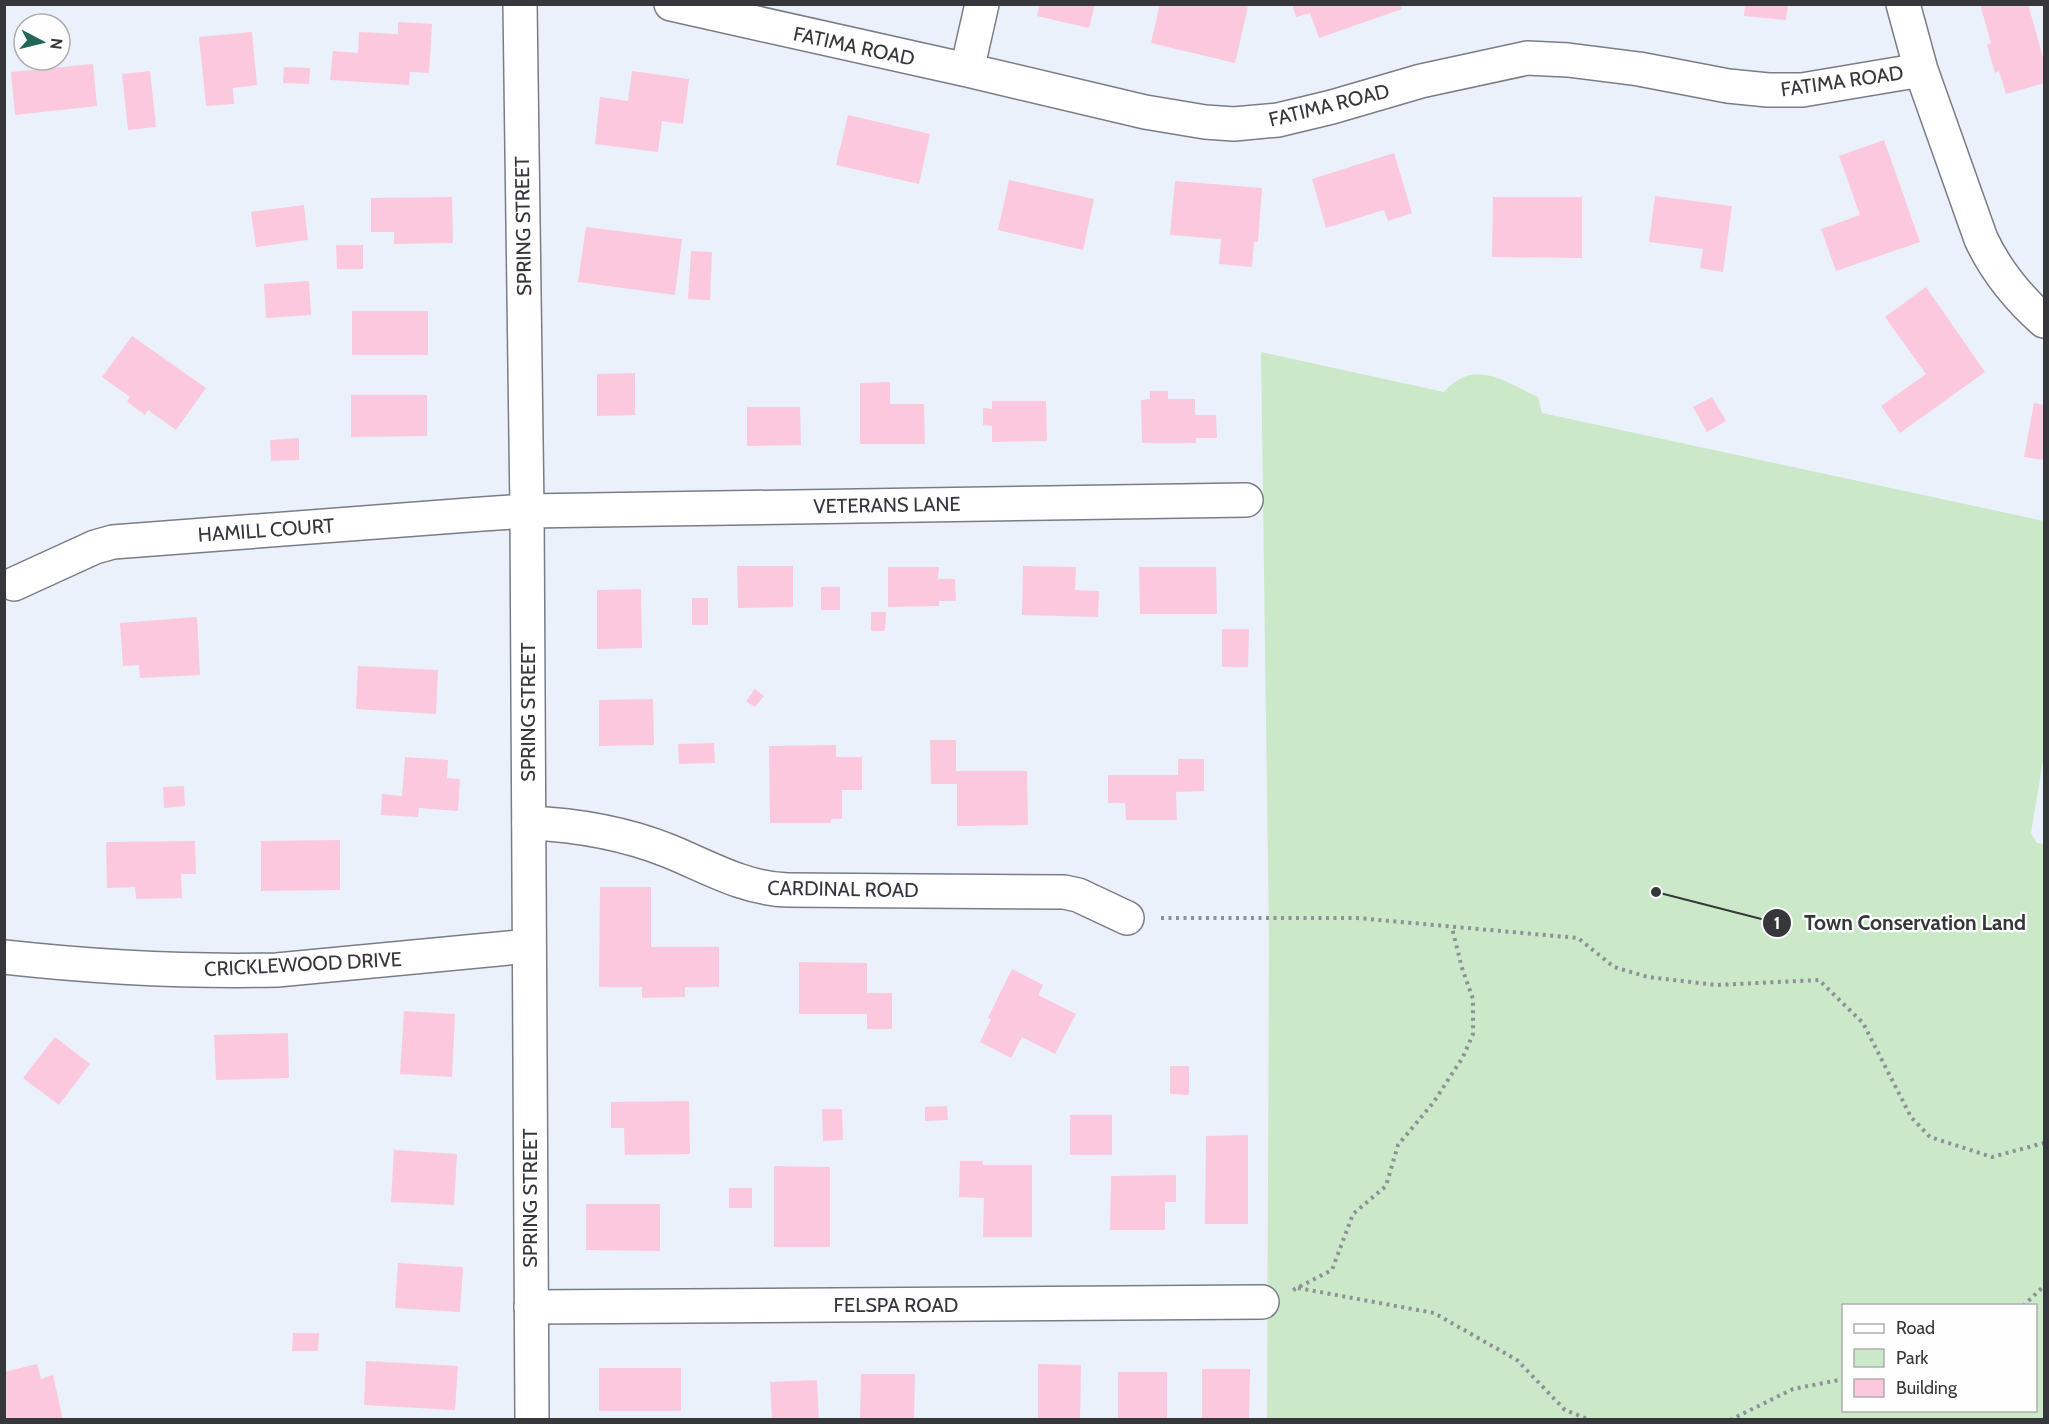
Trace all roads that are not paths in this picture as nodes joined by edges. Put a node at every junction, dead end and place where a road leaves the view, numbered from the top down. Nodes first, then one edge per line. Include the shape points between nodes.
1 (520, 4) edge
2 (671, 4) edge
3 (982, 4) edge
4 (1904, 4) edge
5 (967, 70) junction
6 (1921, 70) junction
7 (2044, 321) edge
8 (1246, 500) dead end
9 (527, 511) junction
10 (14, 584) dead end
11 (529, 823) junction
12 (1127, 918) road end
13 (529, 946) junction
14 (4, 957) edge
15 (1262, 1302) road end
16 (531, 1307) junction
17 (532, 1419) edge

1 - 9 street, SPRING STREET
2 - 5 street, FATIMA ROAD
3 - 5 street
4 - 6 street
5 - 6 street, FATIMA ROAD via 1146,112 1234,124 1278,120 1421,81 1527,58 1627,67 1768,90 1802,90
6 - 7 street via 1984,247 2020,299
8 - 9 street, VETERANS LANE
9 - 10 street, HAMILL COURT via 113,542
9 - 11 street, SPRING STREET
11 - 12 street, CARDINAL ROAD via 583,826 643,841 766,889 1064,892
11 - 13 street, SPRING STREET
13 - 14 street, CRICKLEWOOD DRIVE via 237,971 100,966
13 - 16 street, SPRING STREET
15 - 16 street, FELSPA ROAD
16 - 17 street, SPRING STREET

